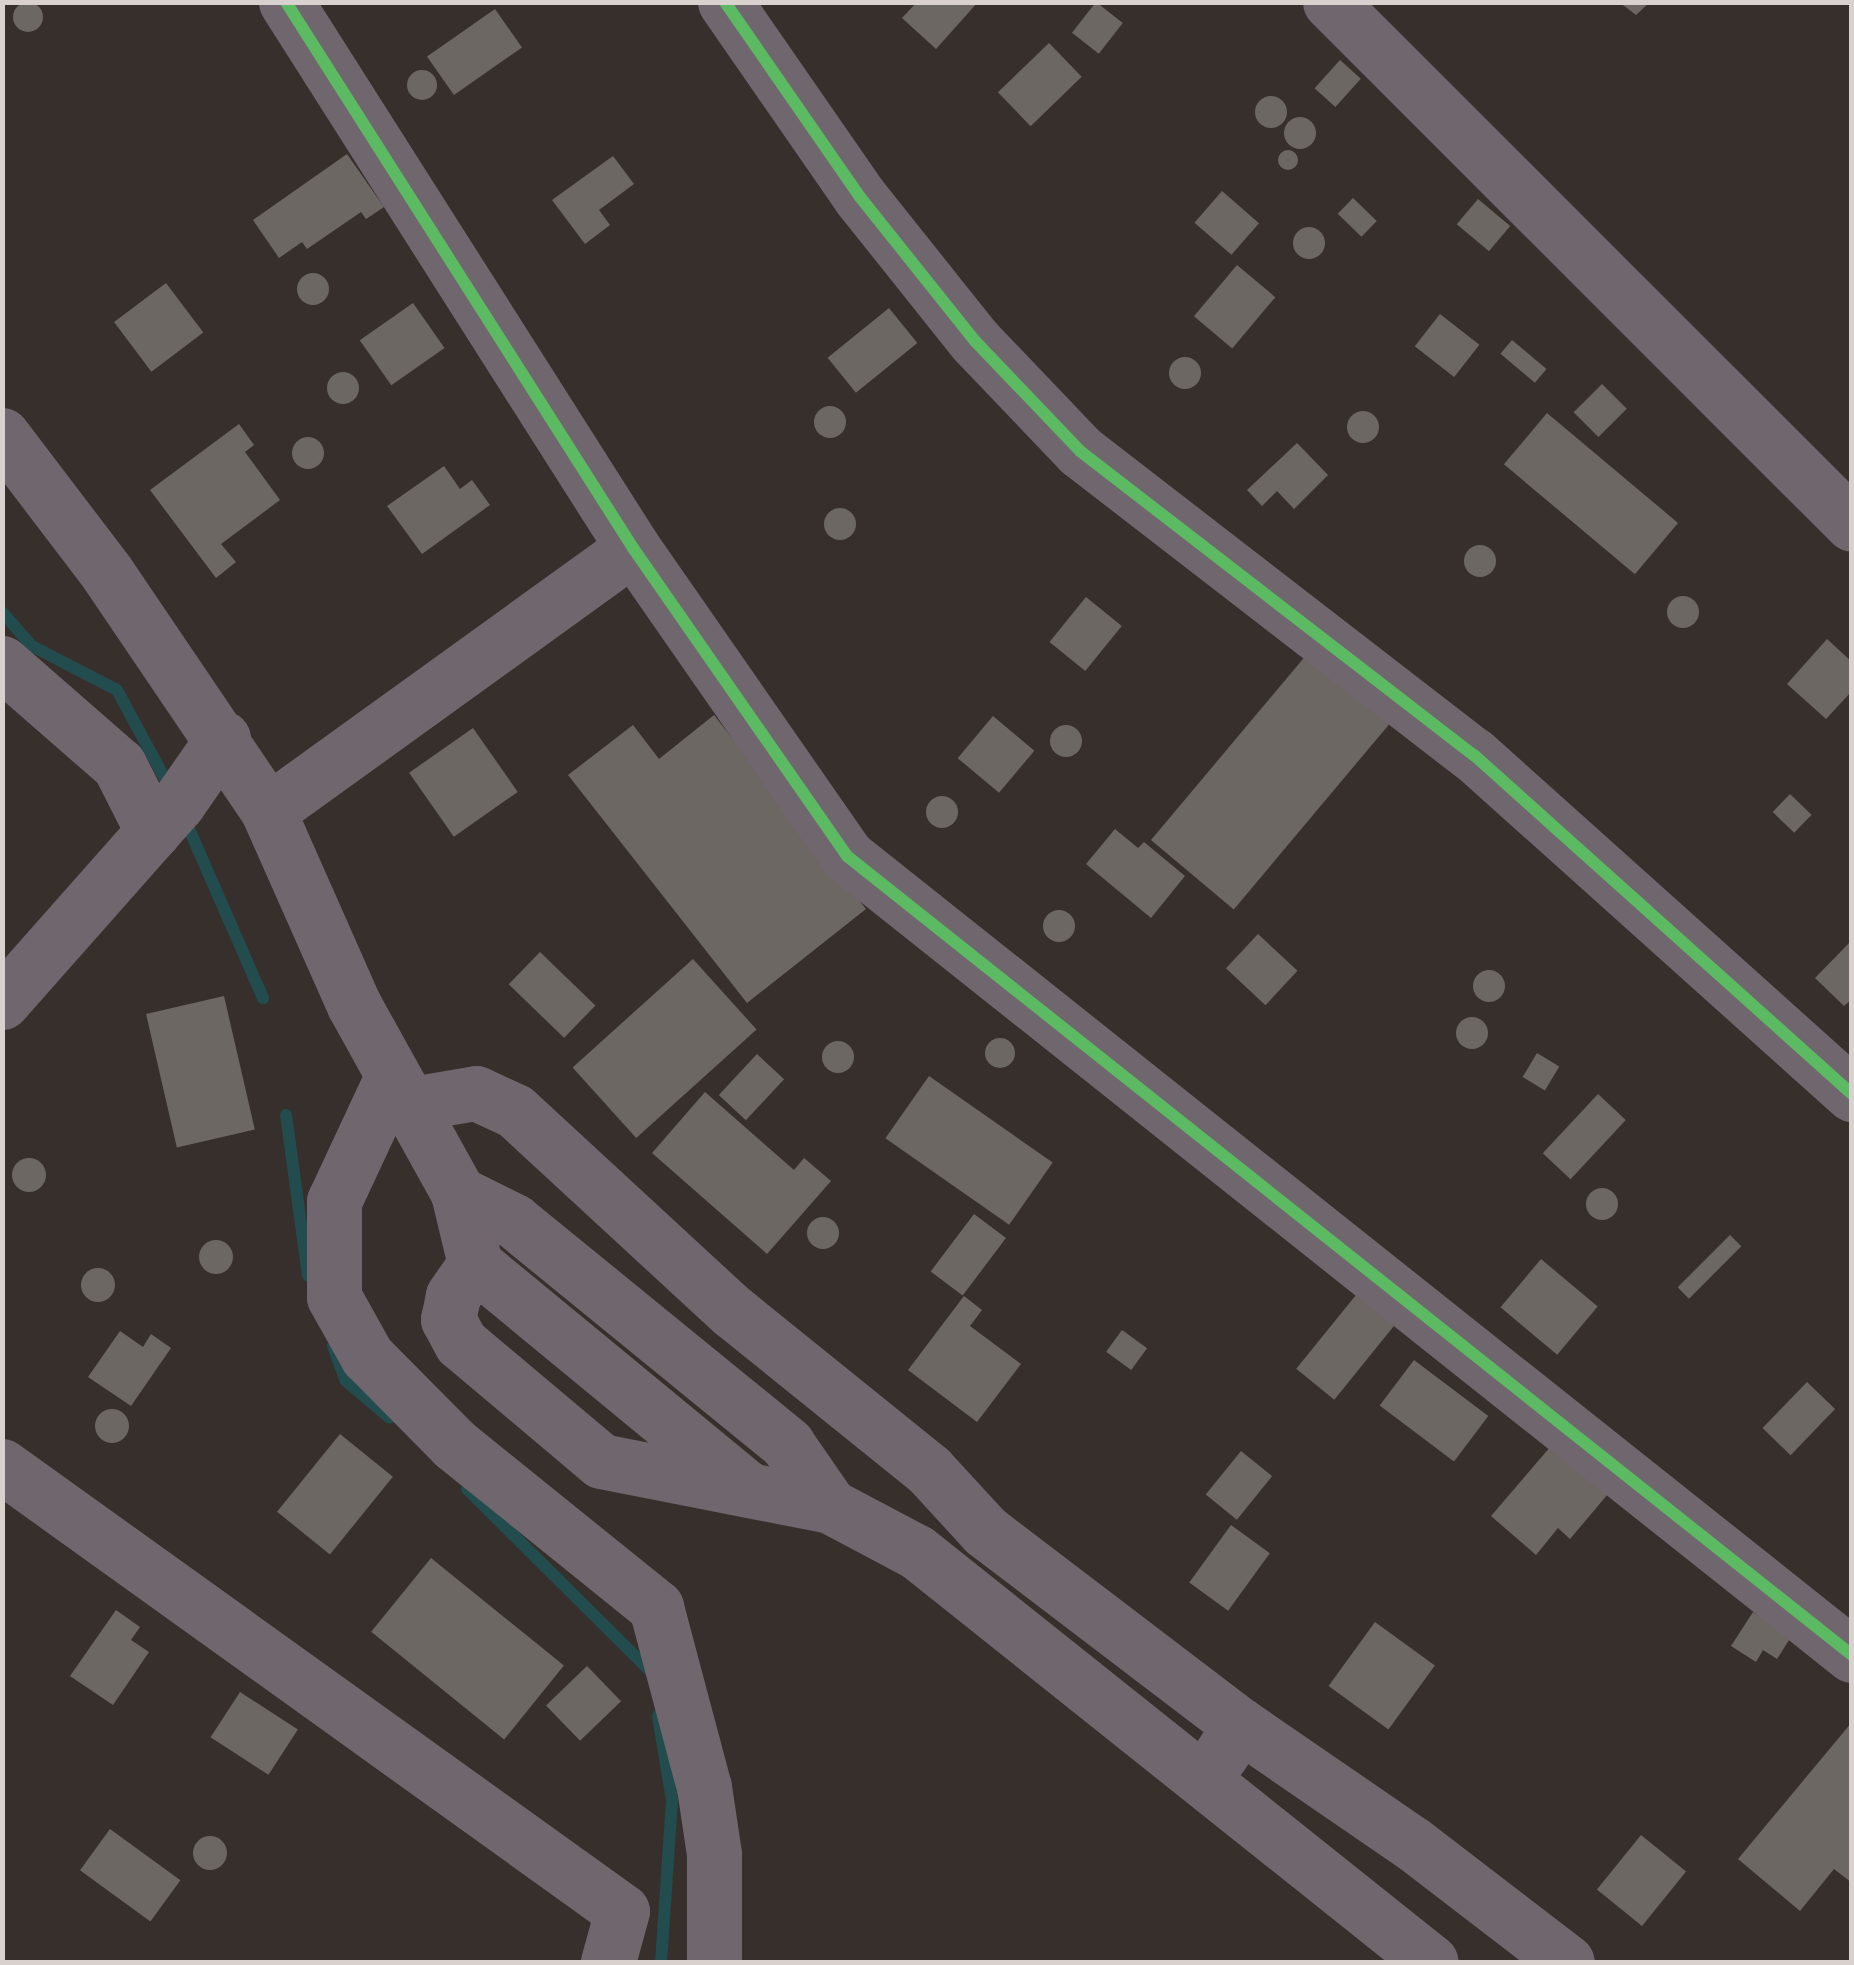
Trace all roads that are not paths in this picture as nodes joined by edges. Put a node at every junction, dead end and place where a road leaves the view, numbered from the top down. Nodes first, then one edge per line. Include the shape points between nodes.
1 (286, 2) edge
2 (724, 2) edge
3 (1330, 2) edge
4 (2, 436) edge
5 (1852, 524) edge
6 (634, 548) junction
7 (2, 664) edge
8 (224, 738) junction
9 (268, 811) junction
10 (152, 832) junction
11 (2, 1002) edge
12 (398, 1092) junction
13 (1852, 1094) edge
14 (458, 1194) junction
15 (476, 1264) junction
16 (2, 1466) edge
17 (749, 1490) junction
18 (953, 1500) junction
19 (830, 1506) junction
20 (917, 1552) junction
21 (1852, 1655) edge
22 (1240, 1725) junction
23 (1205, 1780) junction
24 (608, 1962) edge
25 (714, 1962) edge
26 (1431, 1962) edge
27 (1567, 1962) edge

1 - 6 street
2 - 13 street via 975,341 1080,451 1474,755
3 - 5 street
4 - 8 street
6 - 9 street
6 - 21 street via 847,856
7 - 10 street via 119,765
8 - 9 street
8 - 10 street
9 - 12 street
10 - 11 street
12 - 14 street
12 - 18 street via 476,1093 515,1111 732,1311 929,1470
12 - 25 street via 334,1201 334,1296 367,1356 454,1444 656,1607 704,1787 714,1854
14 - 15 street
14 - 19 street via 514,1221 787,1444
15 - 17 street
15 - 17 street via 453,1296 448,1319 461,1343 601,1461
16 - 24 street via 622,1911
17 - 19 street
18 - 20 street
18 - 22 street
19 - 20 street
20 - 23 street
22 - 23 street
22 - 27 street via 1412,1843
23 - 26 street

